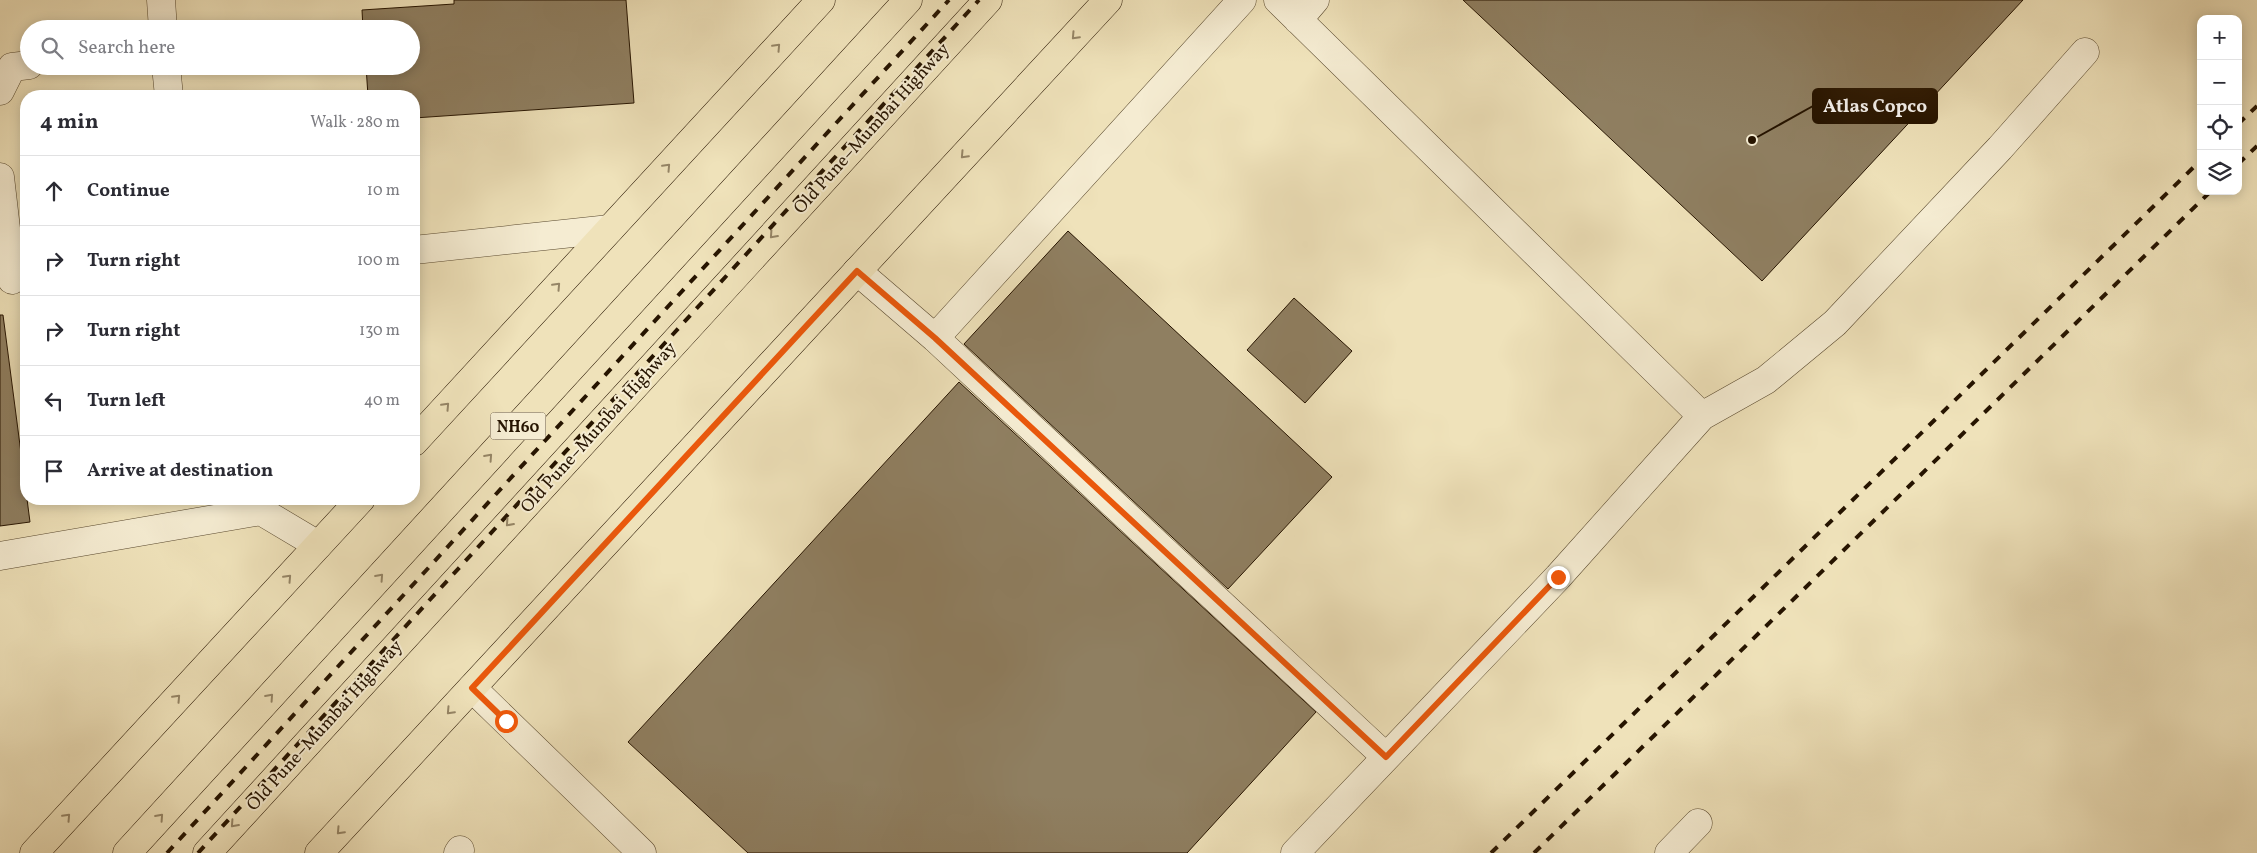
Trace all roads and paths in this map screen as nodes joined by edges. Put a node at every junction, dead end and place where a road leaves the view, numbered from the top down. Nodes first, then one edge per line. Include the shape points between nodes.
1 (161, 0) edge
2 (821, 0) edge
3 (908, 0) edge
4 (988, 0) edge
5 (1108, 0) edge
6 (1242, 0) edge
7 (1278, 0) edge
8 (1306, 10) edge
9 (162, 20) edge
10 (2085, 52) dead end
11 (20, 66) edge
12 (167, 75) edge
13 (168, 90) edge
14 (0, 92) edge
15 (0, 177) edge
16 (610, 229) junction
17 (420, 249) edge
18 (857, 271) junction
19 (13, 280) edge
20 (935, 338) junction
21 (1702, 416) junction
22 (420, 435) edge
23 (352, 505) edge
24 (318, 545) junction
25 (0, 556) edge
26 (472, 688) junction
27 (1386, 757) junction
28 (1698, 823) dead end
29 (34, 853) edge
30 (127, 853) edge
31 (207, 853) edge
32 (319, 853) edge
33 (642, 853) edge
34 (1295, 853) edge
35 (1669, 853) edge

1 - 9 street
16 -> 2 main road
30 -> 3 main road, NH60
4 -> 31 main road, Old Pune–Mumbai Highway
5 -> 18 main road
6 - 20 street
7 - 8 street
8 - 21 street
10 - 21 street via 2000,148 1835,323 1766,380
11 - 14 street via 12,66
12 - 13 street
15 - 19 street
16 - 17 street
22 -> 16 main road
18 - 20 street
18 - 26 main road
20 - 27 street
21 - 27 street via 1558,577
23 - 24 main road
24 - 25 street via 261,511
29 -> 24 main road
26 -> 32 main road
26 - 33 street
27 - 34 street
28 - 35 street

